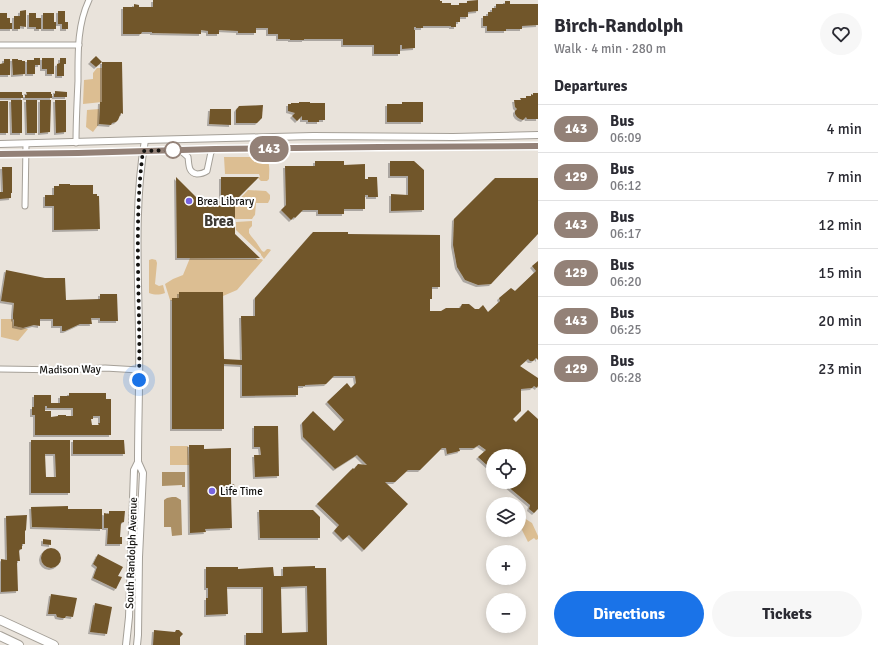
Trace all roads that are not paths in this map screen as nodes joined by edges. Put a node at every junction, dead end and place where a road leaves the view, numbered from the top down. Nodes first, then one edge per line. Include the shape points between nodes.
1 (89, 0) edge
2 (0, 45) edge
3 (79, 45) junction
4 (538, 135) edge
5 (145, 140) junction
6 (76, 142) junction
7 (0, 144) edge
8 (26, 144) junction
9 (538, 146) edge
10 (215, 149) junction
11 (180, 150) junction
12 (143, 151) junction
13 (0, 154) edge
14 (26, 154) junction
15 (25, 206) dead end
16 (0, 369) edge
17 (139, 370) junction
18 (138, 462) junction
19 (0, 620) edge
20 (0, 636) edge
21 (19, 645) edge
22 (54, 645) edge
23 (126, 645) edge
24 (137, 645) edge

1 - 3 street via 84,10
2 - 3 street
3 - 6 street
4 - 5 street
5 - 6 street
5 - 12 street, South Randolph Avenue
6 - 8 street
7 - 8 street
8 - 14 street
9 - 10 street
10 - 11 street
10 - 11 street via 207,171 201,174 191,171 188,157
11 - 12 street
12 - 14 street
12 - 17 street, South Randolph Avenue via 137,232
13 - 14 street
14 - 15 street
16 - 17 street, Madison Way
17 - 18 street, South Randolph Avenue
18 - 23 street, South Randolph Avenue via 134,470
18 - 24 street, South Randolph Avenue via 143,473
19 - 22 main road
20 - 21 main road

